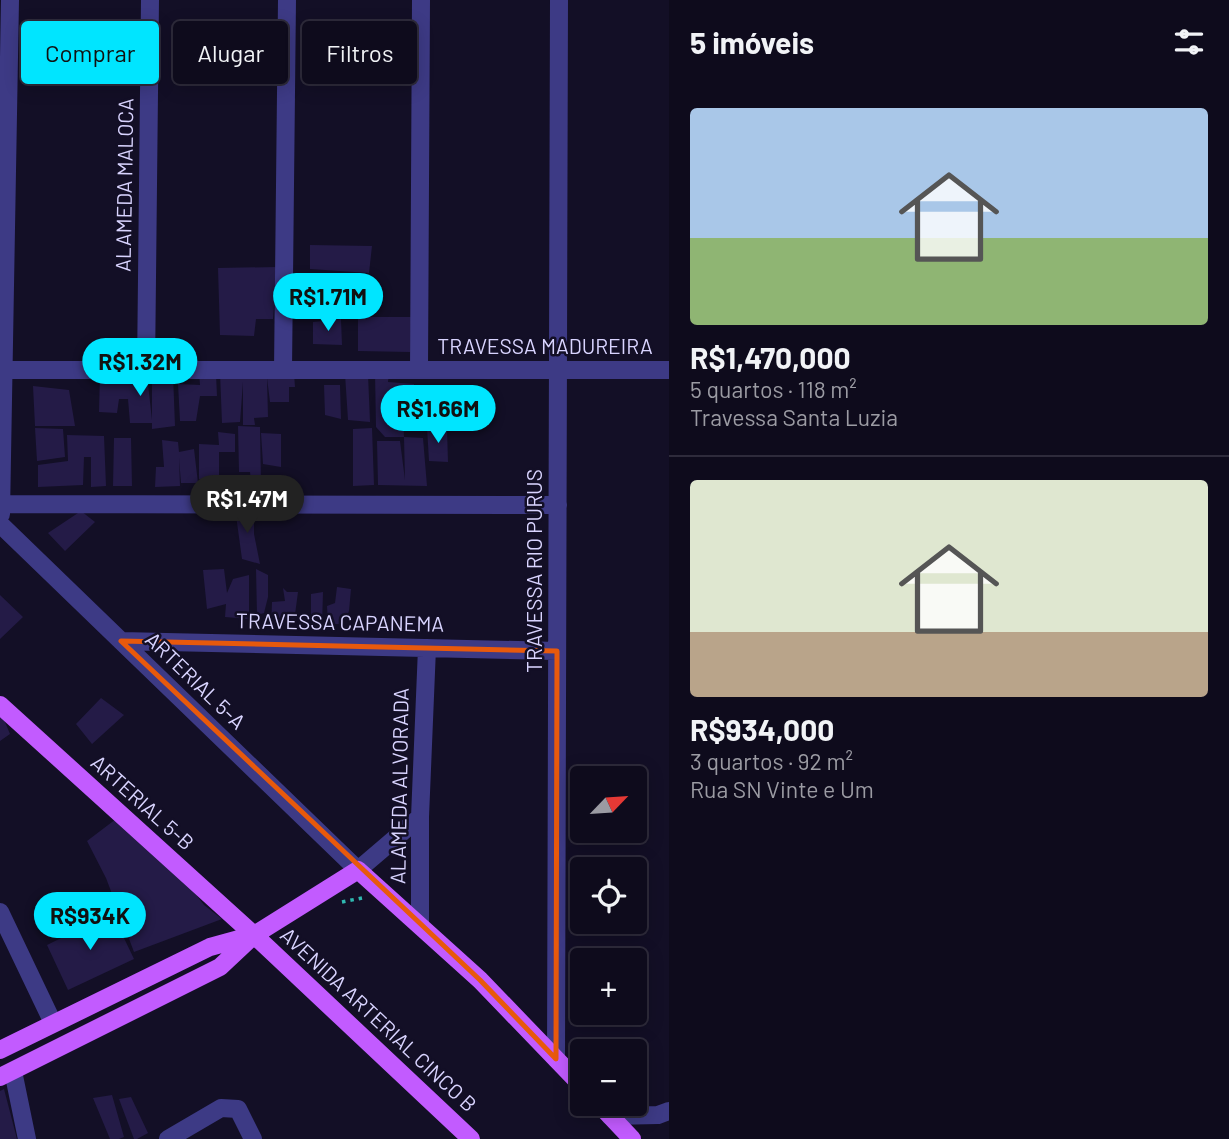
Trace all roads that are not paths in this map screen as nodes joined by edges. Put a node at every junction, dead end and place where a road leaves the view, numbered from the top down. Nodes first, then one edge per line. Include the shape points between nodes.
1 (10, 0) edge
2 (150, 0) edge
3 (286, 0) edge
4 (421, 0) edge
5 (559, 0) edge
6 (2, 370) junction
7 (146, 370) junction
8 (283, 370) junction
9 (419, 370) junction
10 (558, 370) junction
11 (669, 370) edge
12 (2, 504) edge
13 (558, 505) junction
14 (1, 525) edge
15 (121, 642) junction
16 (427, 648) junction
17 (557, 651) junction
18 (0, 705) edge
19 (420, 817) junction
20 (358, 870) junction
21 (0, 912) edge
22 (420, 925) junction
23 (254, 935) junction
24 (53, 1023) junction
25 (0, 1050) edge
26 (556, 1059) junction
27 (7, 1074) edge
28 (570, 1074) edge
29 (669, 1111) edge
30 (647, 1114) edge
31 (611, 1116) edge
32 (27, 1139) edge
33 (168, 1139) edge
34 (253, 1139) edge
35 (471, 1139) edge
36 (632, 1139) edge

1 - 6 street
2 - 7 street, ALAMEDA MALOCA
3 - 8 street
4 - 9 street
5 - 10 street, TRAVESSA RIO PURUS
6 - 7 street, TRAVESSA MADUREIRA
6 - 12 street
7 - 8 street, TRAVESSA MADUREIRA
8 - 9 street, TRAVESSA MADUREIRA
9 - 10 street, TRAVESSA MADUREIRA
10 - 11 street, TRAVESSA MADUREIRA
10 - 13 street, TRAVESSA RIO PURUS
12 - 13 street
12 - 14 street
13 - 17 street, TRAVESSA RIO PURUS
14 - 15 street, ARTERIAL 5-A
15 - 16 street, TRAVESSA CAPANEMA
15 - 20 street, ARTERIAL 5-A
16 - 17 street, TRAVESSA CAPANEMA
16 - 19 street, ALAMEDA ALVORADA
17 - 26 street, TRAVESSA RIO PURUS
18 - 23 main road, ARTERIAL 5-B
19 - 20 street
19 - 22 street, ALAMEDA ALVORADA
20 - 22 main road
20 - 23 main road
21 - 24 street
22 - 26 main road
23 - 24 main road via 210,947
23 - 27 main road via 220,967
23 - 35 main road, AVENIDA ARTERIAL CINCO B
24 - 25 main road
26 - 28 main road
27 - 32 street
29 - 30 street
31 - 36 main road
33 - 34 street via 221,1108 231,1107 238,1109

